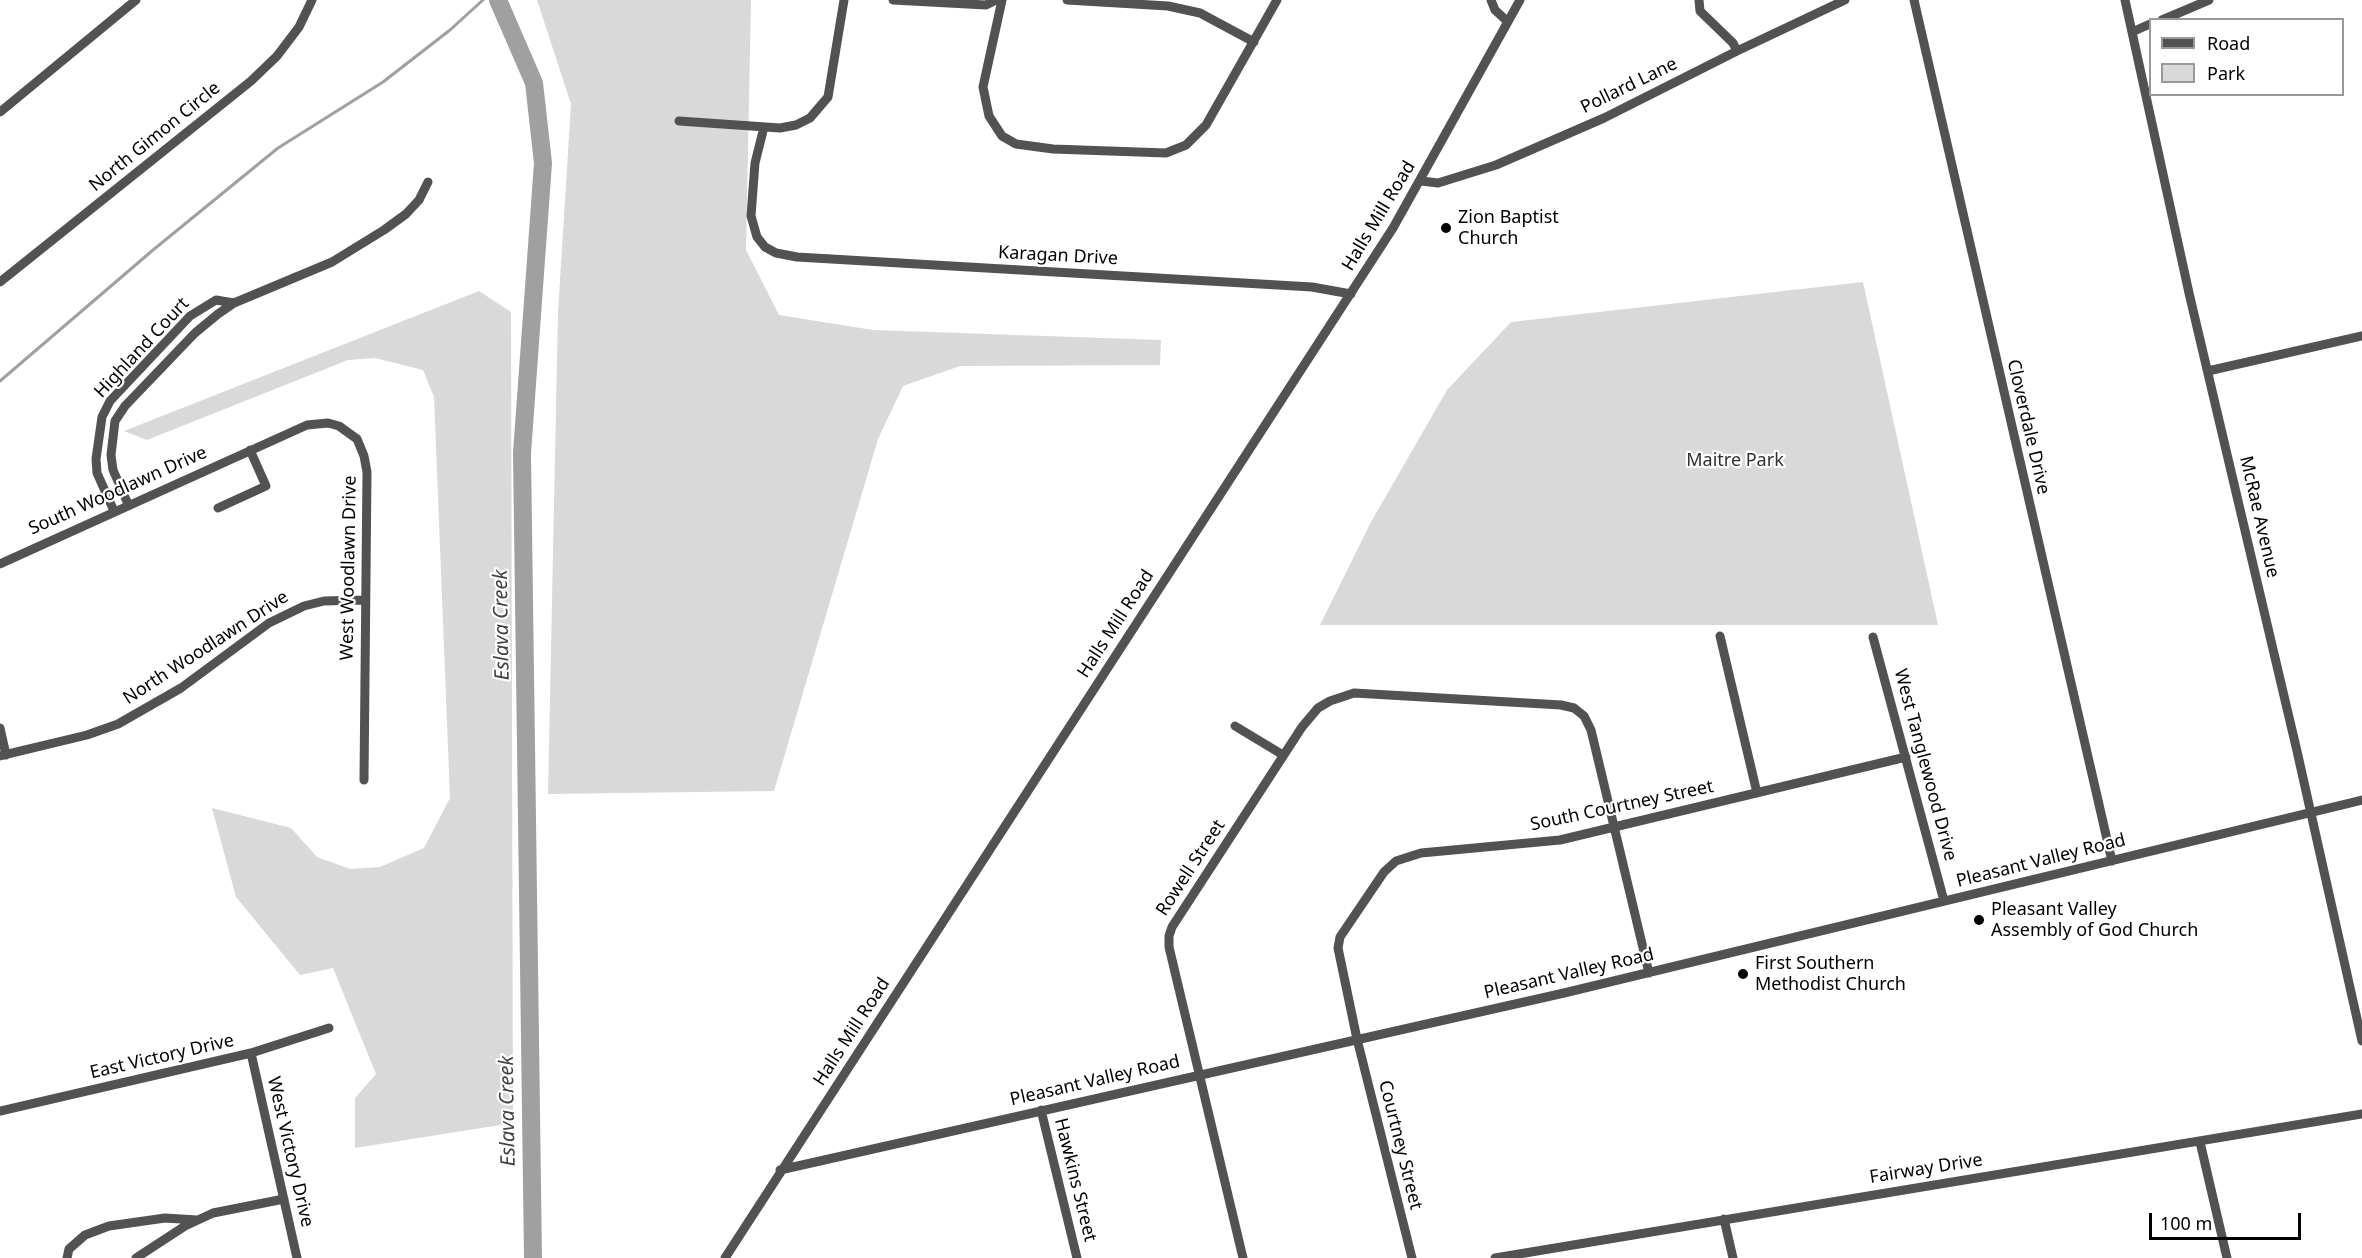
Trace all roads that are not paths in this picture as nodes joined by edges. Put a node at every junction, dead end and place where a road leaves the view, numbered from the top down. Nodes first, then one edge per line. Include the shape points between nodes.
1 (136, 0) edge
2 (312, 0) edge
3 (844, 0) edge
4 (893, 0) edge
5 (996, 0) edge
6 (1002, 0) edge
7 (1066, 0) edge
8 (1277, 0) edge
9 (1491, 0) edge
10 (1520, 0) edge
11 (1699, 0) edge
12 (1845, 0) edge
13 (1914, 0) edge
14 (2125, 0) edge
15 (2208, 0) edge
16 (929, 1) edge
17 (2167, 18) edge
18 (1508, 22) junction
19 (2149, 25) edge
20 (2132, 32) junction
21 (1254, 42) junction
22 (1737, 51) junction
23 (0, 112) edge
24 (679, 121) dead end
25 (764, 127) junction
26 (1421, 181) junction
27 (428, 182) dead end
28 (0, 282) edge
29 (1351, 294) junction
30 (234, 303) junction
31 (2362, 336) edge
32 (2208, 371) junction
33 (250, 450) junction
34 (128, 504) junction
35 (218, 508) dead end
36 (114, 511) junction
37 (0, 564) edge
38 (364, 600) junction
39 (1720, 636) dead end
40 (1873, 637) dead end
41 (1235, 726) dead end
42 (0, 728) edge
43 (3, 755) edge
44 (1283, 755) junction
45 (1906, 757) junction
46 (364, 780) dead end
47 (1757, 793) junction
48 (2362, 800) edge
49 (2310, 813) junction
50 (1615, 827) junction
51 (2112, 861) junction
52 (1944, 901) junction
53 (1649, 973) junction
54 (329, 1028) dead end
55 (1357, 1039) junction
56 (2362, 1041) edge
57 (251, 1053) junction
58 (1198, 1075) junction
59 (1041, 1110) junction
60 (0, 1111) edge
61 (2362, 1114) edge
62 (2200, 1142) junction
63 (780, 1170) junction
64 (284, 1199) junction
65 (1724, 1219) junction
66 (198, 1220) junction
67 (66, 1258) edge
68 (136, 1258) edge
69 (297, 1258) edge
70 (725, 1258) edge
71 (1077, 1258) edge
72 (1243, 1258) edge
73 (1412, 1258) edge
74 (1495, 1258) edge
75 (1732, 1258) edge
76 (2227, 1258) edge

1 - 23 street
2 - 28 street, North Gimon Circle via 299,27 251,81
3 - 25 street via 828,97 810,118 796,125
4 - 16 street
5 - 16 street via 986,5
6 - 21 street via 983,87 995,127 1016,144 1053,149 1177,151 1206,125
7 - 21 street via 1168,6 1200,13
8 - 21 street
9 - 18 street
10 - 18 street, Halls Mill Road
11 - 22 street via 1700,11
12 - 22 street, Pollard Lane
13 - 51 street, Cloverdale Drive
14 - 20 street, McRae Avenue
15 - 17 street
18 - 26 street, Halls Mill Road
19 - 20 street
20 - 32 street, McRae Avenue
22 - 26 street, Pollard Lane via 1604,118 1496,165 1438,183
24 - 25 street
25 - 29 street, Karagan Drive via 751,216 757,237 776,253 797,258 1312,287
26 - 29 street, Halls Mill Road
27 - 30 street, Highland Court via 419,200 384,230 332,262
29 - 63 street, Halls Mill Road
30 - 34 street, Highland Court via 195,333 115,421 113,470
30 - 36 street, Highland Court via 216,300 190,316 110,401 102,417 96,459
31 - 32 street
32 - 49 street, McRae Avenue
33 - 34 street, South Woodlawn Drive
33 - 35 street via 266,486
33 - 38 street, West Woodlawn Drive via 307,425 339,426 357,439 367,472
34 - 36 street, South Woodlawn Drive
36 - 37 street, South Woodlawn Drive
38 - 43 street, North Woodlawn Drive via 304,606 269,623 181,687 118,724
38 - 46 street, West Woodlawn Drive
39 - 47 street
40 - 45 street, West Tanglewood Drive
41 - 44 street
42 - 43 street
44 - 50 street, Rowell Street via 1318,708 1354,693 1575,708 1591,730
44 - 58 street, Rowell Street via 1172,927 1169,947
45 - 47 street, South Courtney Street
45 - 52 street, West Tanglewood Drive
47 - 50 street, South Courtney Street
48 - 49 street, Pleasant Valley Road
49 - 51 street, Pleasant Valley Road
49 - 56 street, McRae Avenue
50 - 53 street, Rowell Street
50 - 55 street, South Courtney Street via 1560,840 1421,854 1396,861 1384,872 1340,938 1339,961
51 - 52 street, Pleasant Valley Road
52 - 53 street, Pleasant Valley Road
53 - 55 street, Pleasant Valley Road
54 - 57 street, East Victory Drive
55 - 58 street, Pleasant Valley Road
55 - 73 street, Courtney Street
57 - 60 street, East Victory Drive
57 - 64 street, West Victory Drive
58 - 59 street, Pleasant Valley Road
58 - 72 street, Rowell Street
59 - 63 street, Pleasant Valley Road
59 - 71 street, Hawkins Street
61 - 62 street, Fairway Drive
62 - 65 street, Fairway Drive
62 - 76 street
63 - 70 street, Halls Mill Road
64 - 66 street via 213,1213
64 - 69 street, West Victory Drive
65 - 74 street, Fairway Drive
65 - 75 street
66 - 67 street via 165,1218 109,1226 85,1235 69,1249
66 - 68 street

